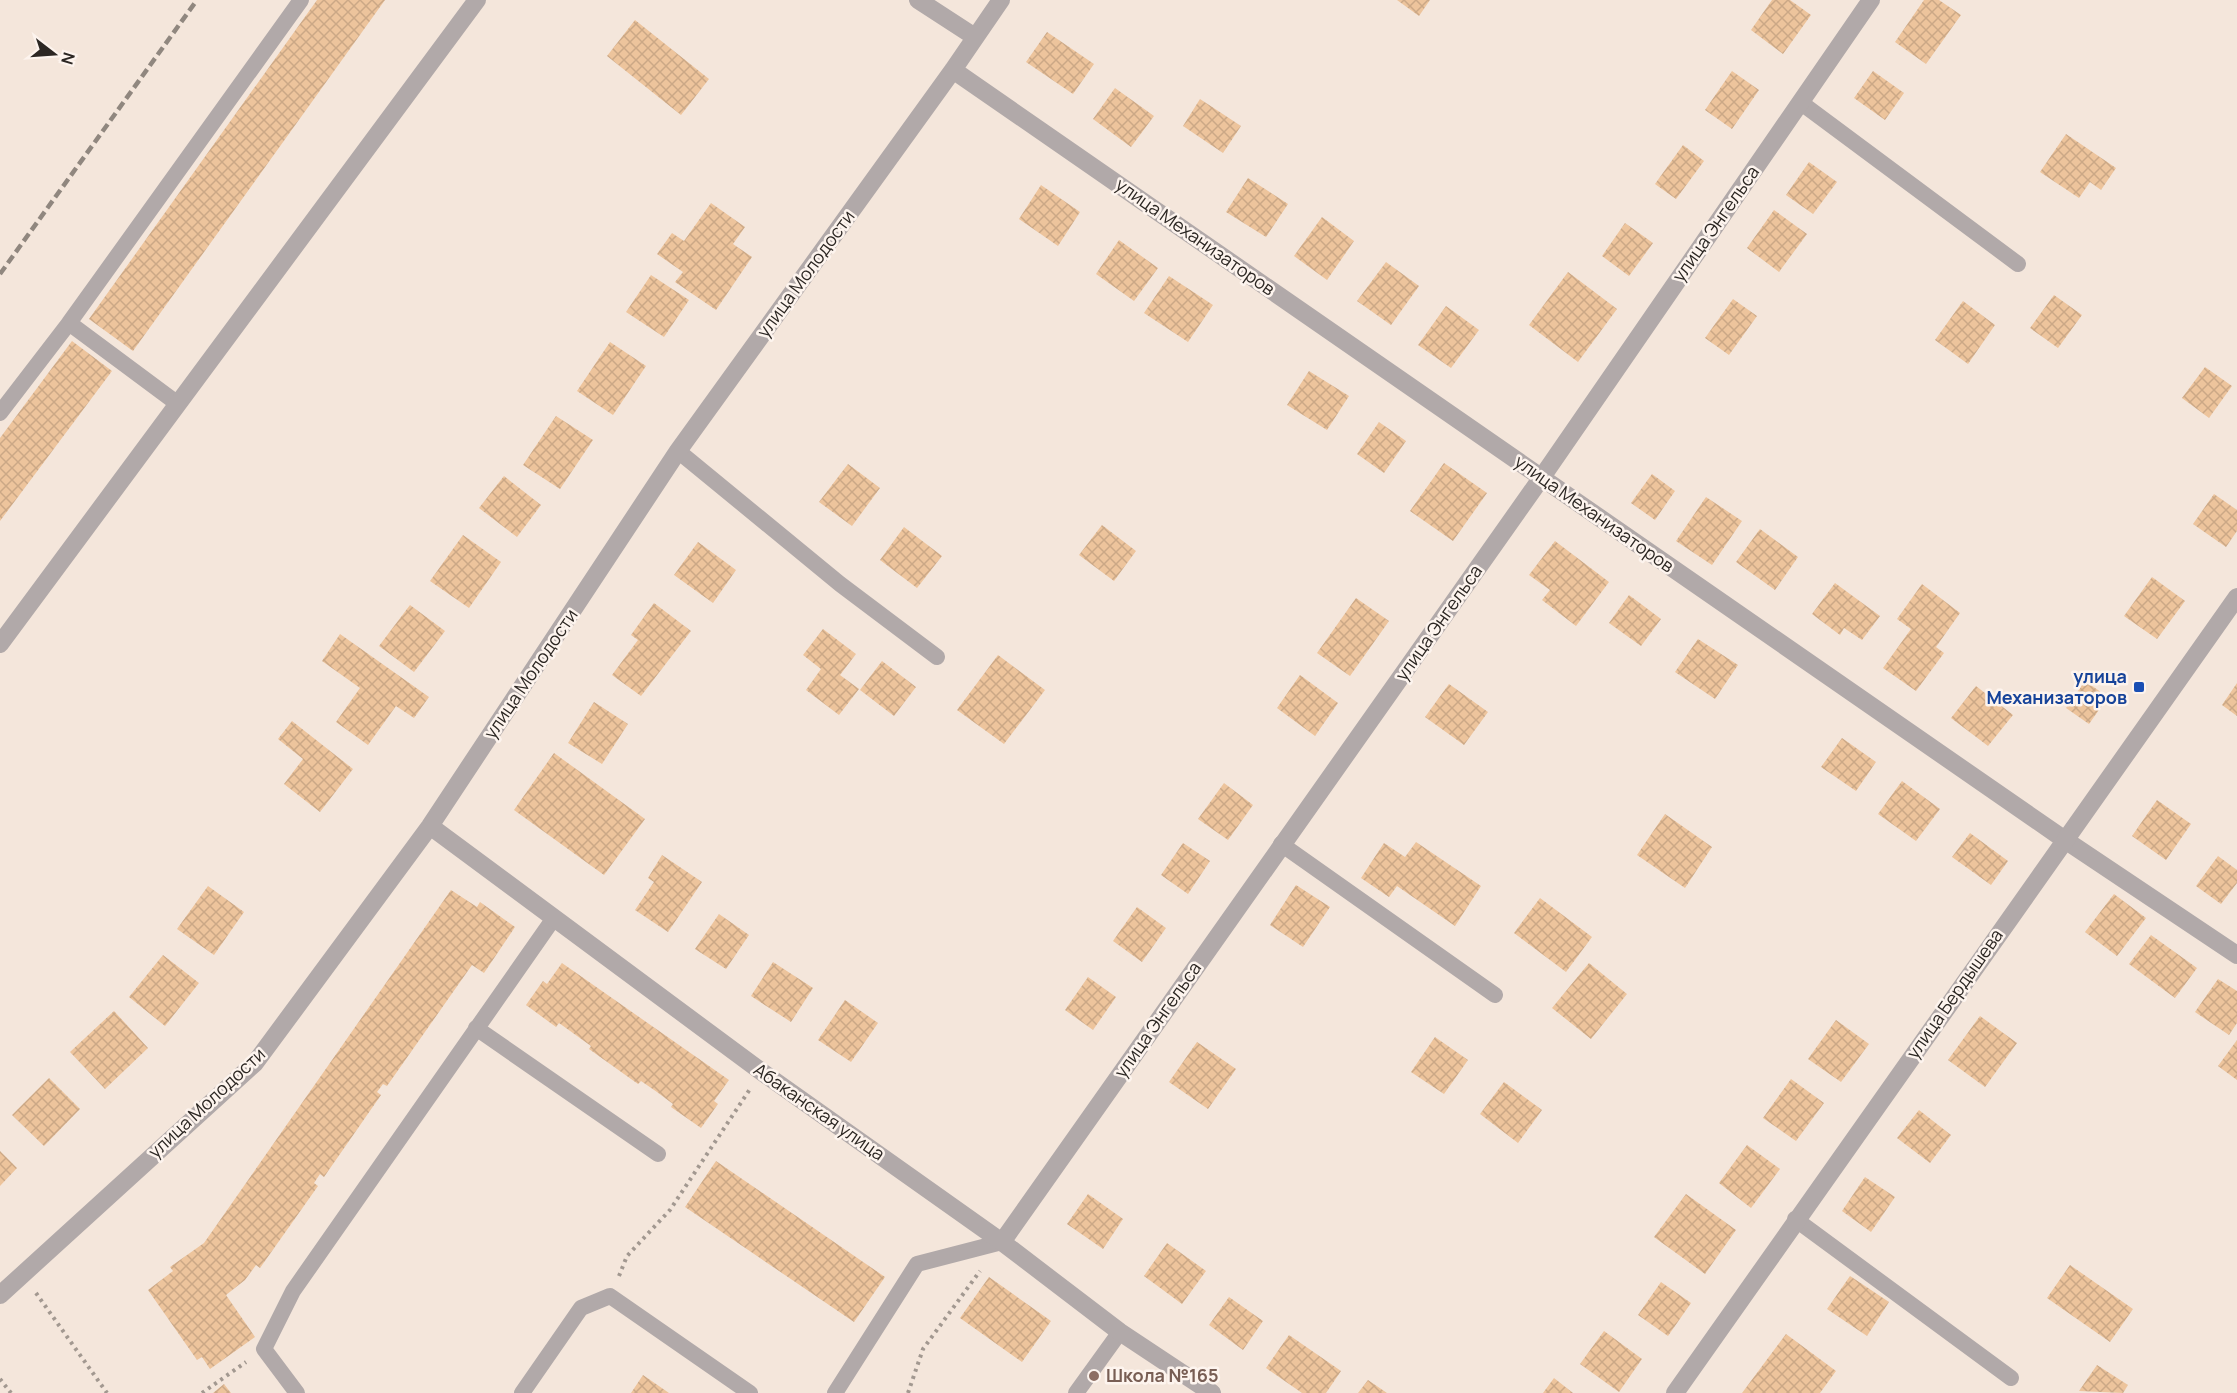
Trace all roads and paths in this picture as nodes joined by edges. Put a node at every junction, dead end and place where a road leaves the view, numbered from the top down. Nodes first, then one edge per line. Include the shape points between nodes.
1 (301, 0) edge
2 (477, 0) edge
3 (918, 0) edge
4 (1001, 0) edge
5 (1871, 0) edge
6 (975, 37) junction
7 (954, 70) junction
8 (1800, 102) junction
9 (2018, 264) dead end
10 (69, 323) junction
11 (178, 404) junction
12 (0, 413) edge
13 (678, 451) junction
14 (1542, 477) junction
15 (2237, 597) edge
16 (0, 644) edge
17 (937, 657) dead end
18 (430, 826) junction
19 (2065, 840) junction
20 (1281, 844) junction
21 (554, 918) junction
22 (2237, 955) edge
23 (1495, 995) dead end
24 (476, 1028) junction
25 (762, 1072) junction
26 (658, 1154) dead end
27 (1796, 1219) junction
28 (1002, 1242) junction
29 (21, 1273) junction
30 (0, 1294) edge
31 (610, 1296) junction
32 (1120, 1332) junction
33 (264, 1349) junction
34 (2011, 1378) dead end
35 (0, 1379) edge
36 (11, 1393) edge
37 (106, 1393) edge
38 (202, 1393) edge
39 (297, 1393) edge
40 (522, 1393) edge
41 (750, 1393) edge
42 (835, 1393) edge
43 (908, 1393) edge
44 (1076, 1393) edge
45 (1212, 1393) edge
46 (1675, 1393) edge

1 - 10 lane
2 - 11 street
3 - 6 street
4 - 6 street, улица Молодости
5 - 8 street, улица Энгельса
6 - 7 street, улица Молодости
7 - 13 street, улица Молодости
7 - 14 street, улица Механизаторов
8 - 9 lane
8 - 14 street, улица Энгельса
10 - 11 lane
10 - 12 lane
11 - 16 street
13 - 17 lane via 840,584
13 - 18 street, улица Молодости
14 - 19 street, улица Механизаторов
14 - 20 street, улица Энгельса
15 - 19 street, улица Бердышева
18 - 21 street, Абаканская улица
18 - 29 street, улица Молодости via 255,1063
19 - 22 street, улица Механизаторов
19 - 27 street, улица Бердышева
20 - 23 lane
20 - 28 street, улица Энгельса
21 - 24 lane
21 - 25 street, Абаканская улица
24 - 26 lane
24 - 33 lane via 293,1291
25 - 28 street, Абаканская улица
25 - 31 path via 670,1210 627,1256
27 - 34 lane
27 - 46 street, улица Бердышева
28 - 32 street, Абаканская улица
28 - 42 lane via 917,1264
28 - 43 path via 923,1349
29 - 30 street, улица Молодости
29 - 37 path
31 - 40 lane via 581,1308
31 - 41 lane
32 - 44 lane
32 - 45 street, Абаканская улица
33 - 38 path
33 - 39 lane
35 - 36 path

